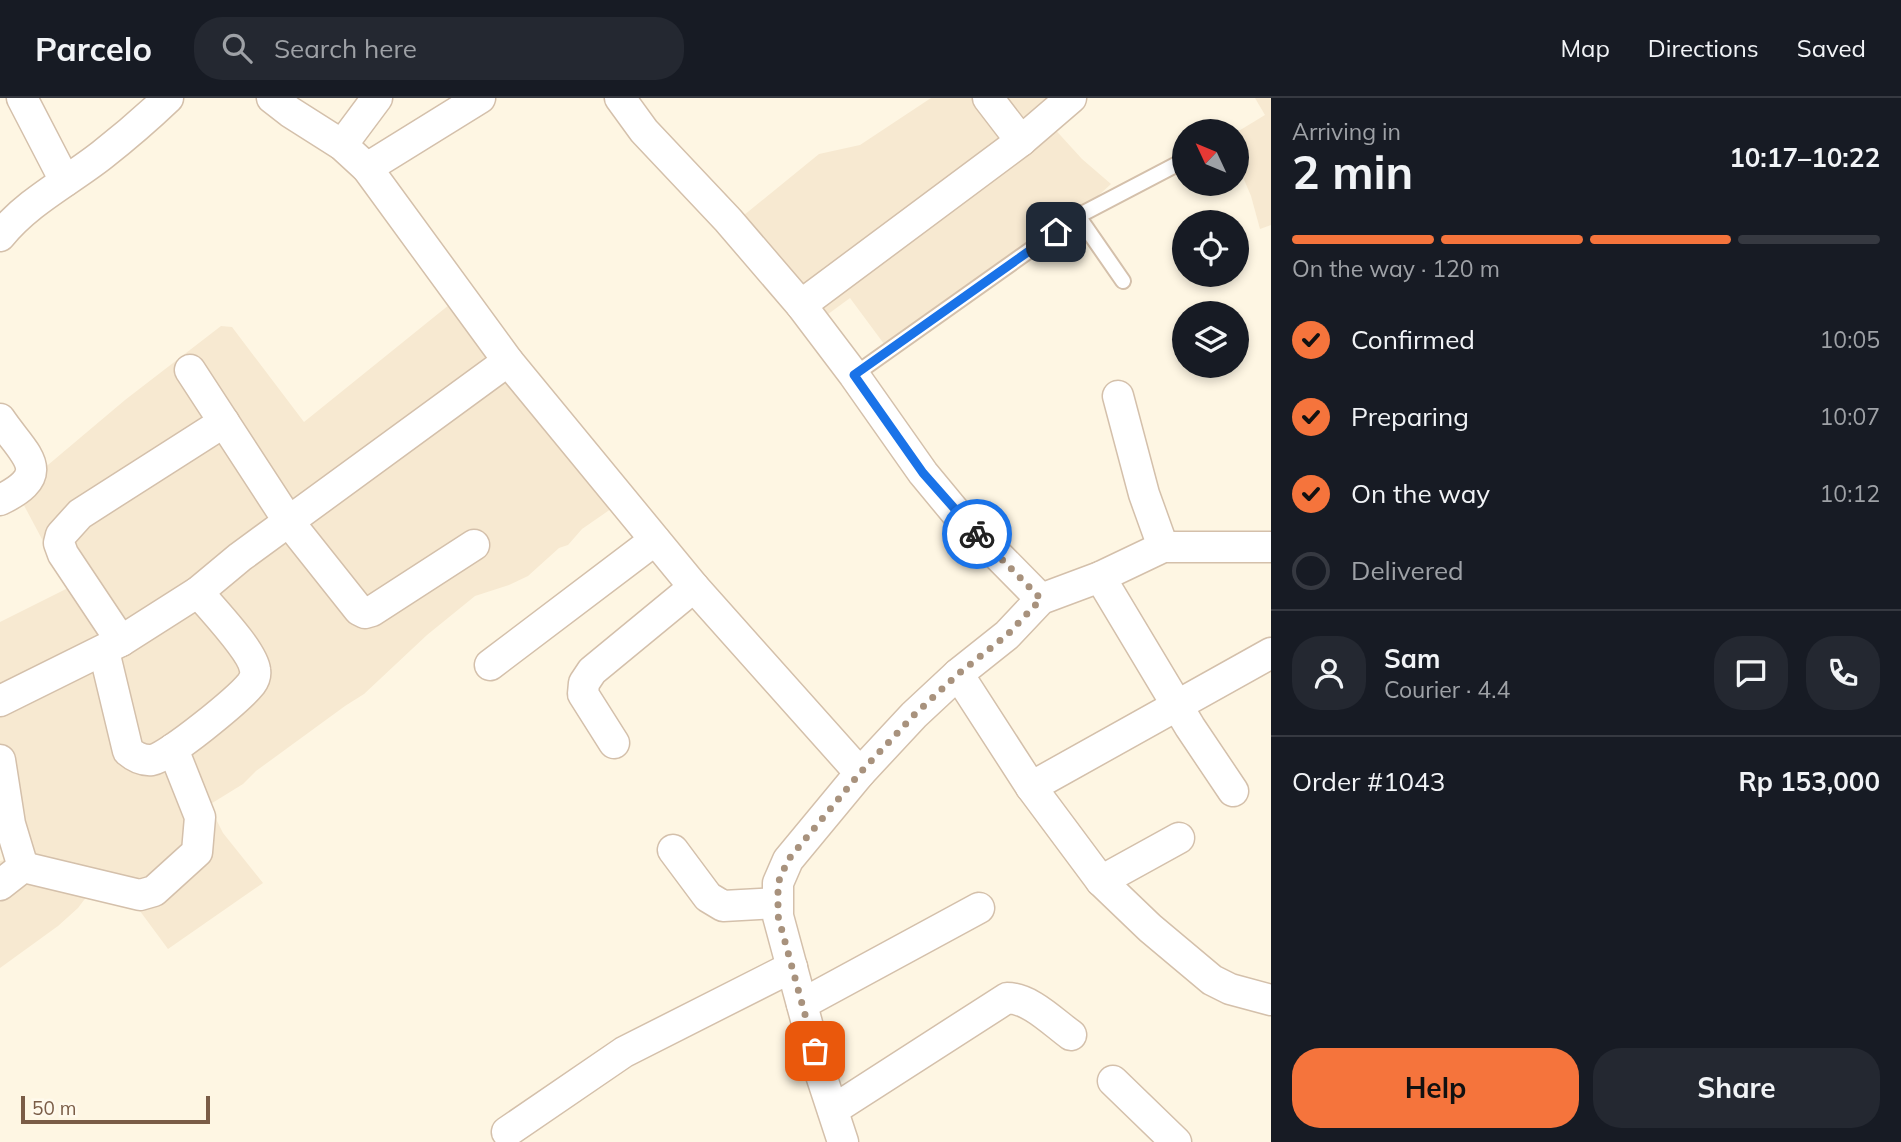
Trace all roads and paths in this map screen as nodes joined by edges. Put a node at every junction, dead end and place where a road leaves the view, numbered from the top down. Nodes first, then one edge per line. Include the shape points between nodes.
1 (22, 98) edge
2 (168, 98) edge
3 (272, 98) edge
4 (377, 98) edge
5 (480, 98) edge
6 (620, 98) edge
7 (988, 98) edge
8 (1071, 98) edge
9 (1021, 141) junction
10 (342, 145) junction
11 (1172, 167) edge
12 (367, 168) junction
13 (65, 181) junction
14 (1078, 216) junction
15 (0, 236) edge
16 (1123, 281) dead end
17 (801, 305) junction
18 (503, 365) junction
19 (190, 370) dead end
20 (854, 375) junction
21 (1118, 396) dead end
22 (0, 419) edge
23 (224, 422) junction
24 (565, 463) dead end
25 (0, 500) edge
26 (289, 522) junction
27 (655, 540) junction
28 (474, 545) dead end
29 (1163, 547) junction
30 (1271, 547) edge
31 (1100, 577) junction
32 (694, 587) junction
33 (198, 592) junction
34 (1041, 599) junction
35 (113, 646) junction
36 (1271, 653) edge
37 (490, 664) dead end
38 (958, 674) junction
39 (0, 701) edge
40 (1177, 704) junction
41 (614, 743) dead end
42 (173, 749) junction
43 (0, 760) edge
44 (860, 773) junction
45 (1031, 787) junction
46 (1234, 791) dead end
47 (1179, 838) dead end
48 (673, 850) dead end
49 (11, 876) edge
50 (1101, 881) junction
51 (776, 903) junction
52 (979, 908) dead end
53 (792, 967) junction
54 (1271, 1000) edge
55 (802, 1004) junction
56 (1071, 1035) dead end
57 (1113, 1081) dead end
58 (833, 1111) junction
59 (507, 1132) dead end
60 (843, 1142) edge
61 (1176, 1142) edge

1 - 13 street
2 - 13 street via 102,156
3 - 10 street
4 - 10 street
5 - 12 street
6 - 17 street via 644,131
7 - 9 street
8 - 9 street
9 - 17 street
10 - 12 street
11 - 14 lane
12 - 18 street
13 - 15 street
14 - 16 lane
14 - 20 lane
17 - 20 street
18 - 24 street
18 - 26 street
18 - 27 street
19 - 23 street
20 - 34 street via 931,484
21 - 29 street
22 - 25 street via 28,456 32,470 28,481
23 - 26 street
23 - 35 street via 80,514 61,536 63,554
26 - 28 street via 352,603 365,613
26 - 33 street
27 - 32 street
27 - 37 street
29 - 30 street
29 - 31 street
31 - 34 street
31 - 40 street
32 - 41 street via 592,671 584,683 583,694
32 - 44 street
33 - 35 street
33 - 42 street via 245,648 256,672 241,694
34 - 38 street via 1007,635
35 - 39 street
35 - 42 street via 128,751 143,760 155,760
36 - 40 street
38 - 44 street
38 - 45 street
40 - 45 street
40 - 46 street
42 - 49 street via 200,817 197,852 154,891 140,895
43 - 49 street via 10,824
44 - 51 street via 788,860
45 - 50 street
47 - 50 street
48 - 51 street via 708,897 723,906
50 - 54 street via 1212,980
51 - 53 street
52 - 55 street
53 - 55 street
53 - 59 street via 624,1052
55 - 58 street
56 - 58 street via 1027,1003 1007,998
57 - 61 street
58 - 60 street

